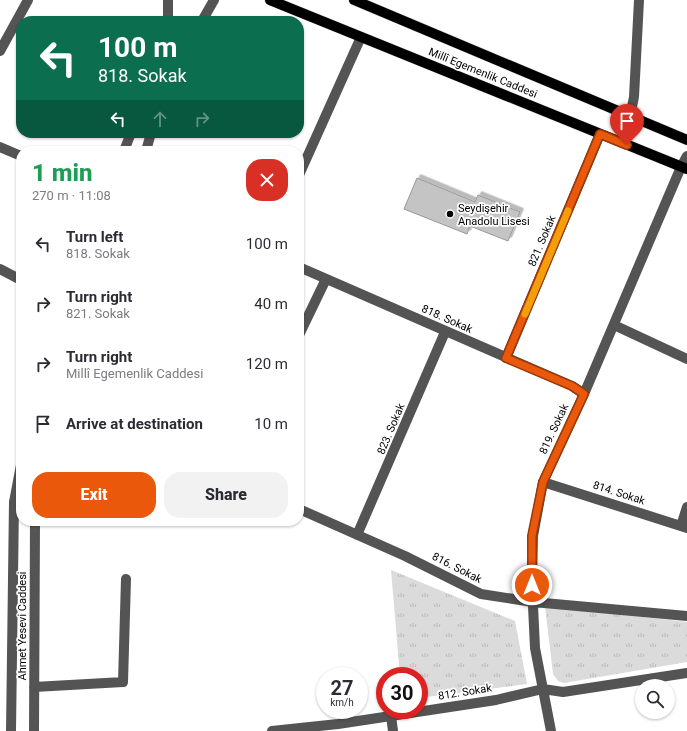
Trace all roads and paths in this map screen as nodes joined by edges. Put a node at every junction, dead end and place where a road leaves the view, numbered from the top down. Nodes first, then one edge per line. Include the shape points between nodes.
1 (28, 0) edge
2 (168, 0) edge
3 (214, 0) edge
4 (270, 0) edge
5 (354, 0) edge
6 (639, 0) edge
7 (365, 2) edge
8 (19, 16) edge
9 (168, 16) edge
10 (205, 16) edge
11 (16, 22) edge
12 (361, 37) junction
13 (0, 51) edge
14 (630, 116) junction
15 (600, 134) junction
16 (687, 140) edge
17 (0, 147) edge
18 (16, 154) edge
19 (687, 156) edge
20 (304, 164) edge
21 (684, 168) edge
22 (0, 269) edge
23 (304, 269) edge
24 (16, 277) edge
25 (326, 279) junction
26 (304, 325) edge
27 (614, 325) junction
28 (446, 332) junction
29 (506, 358) junction
30 (687, 359) edge
31 (584, 394) junction
32 (543, 482) junction
33 (16, 491) edge
34 (687, 507) edge
35 (304, 511) edge
36 (35, 526) edge
37 (684, 527) edge
38 (357, 535) junction
39 (126, 579) dead end
40 (533, 602) junction
41 (687, 616) edge
42 (687, 673) edge
43 (34, 687) junction
44 (543, 689) junction
45 (428, 710) edge
46 (376, 718) edge
47 (391, 719) edge
48 (11, 731) edge
49 (34, 731) edge
50 (272, 731) edge
51 (392, 731) edge
52 (551, 731) edge

1 - 8 street
2 - 9 street
3 - 10 street
4 - 12 main road, Millî Egemenlik Caddesi
5 - 7 main road, Millî Egemenlik Caddesi
6 - 14 street via 634,97
7 - 14 main road, Millî Egemenlik Caddesi
11 - 13 street
12 - 15 main road, Millî Egemenlik Caddesi
12 - 20 street
14 - 16 main road, Millî Egemenlik Caddesi
15 - 21 main road, Millî Egemenlik Caddesi
15 - 29 street, 821. Sokak
17 - 18 street
19 - 21 street, 819. Sokak
21 - 27 street, 819. Sokak
22 - 24 street
23 - 25 street, 818. Sokak
25 - 26 street
25 - 28 street, 818. Sokak
27 - 30 street
27 - 31 street, 819. Sokak
28 - 29 street, 818. Sokak
28 - 38 street, 823. Sokak
29 - 31 street, 818. Sokak via 572,386
31 - 32 street, 819. Sokak
32 - 37 street, 814. Sokak
32 - 40 street, 819. Sokak via 532,536
33 - 48 street, Ahmet Yesevi Caddesi
34 - 37 street
35 - 38 street, 816. Sokak
36 - 43 street, Ahmet Yesevi Caddesi
38 - 40 street, 816. Sokak via 481,594
39 - 43 street via 123,682
40 - 41 street, 816. Sokak
40 - 44 street, 819. Sokak via 535,648
42 - 44 street via 563,692
43 - 49 street, Ahmet Yesevi Caddesi
44 - 45 street, 812. Sokak via 496,700
44 - 52 street, 819. Sokak
46 - 50 street, 812. Sokak
47 - 51 street

